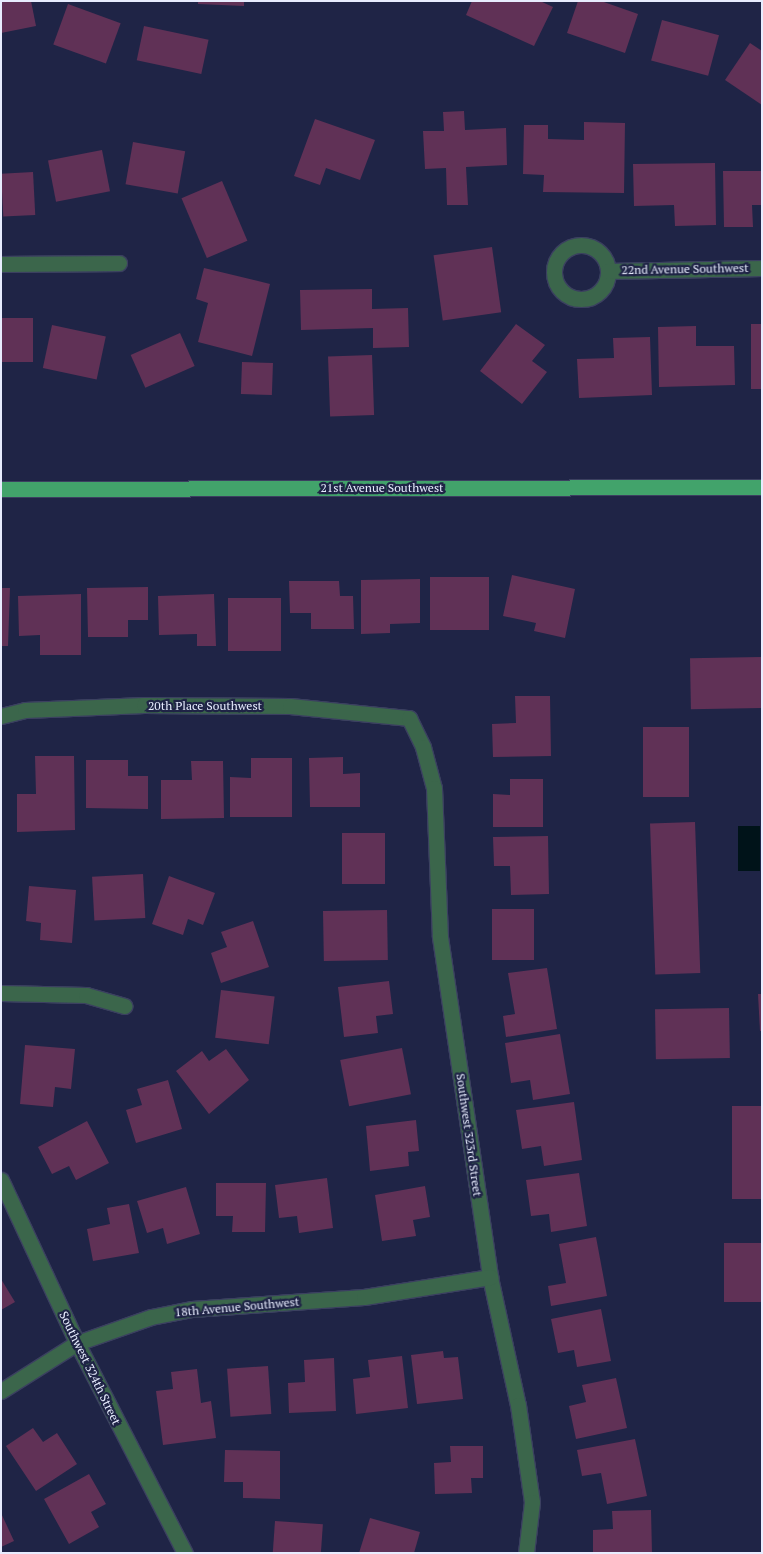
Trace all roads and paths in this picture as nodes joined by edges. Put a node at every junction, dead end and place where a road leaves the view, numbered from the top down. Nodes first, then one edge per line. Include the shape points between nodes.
1 (119, 263) dead end
2 (1, 264) edge
3 (762, 268) edge
4 (608, 271) dead end
5 (762, 487) edge
6 (1, 489) edge
7 (1, 716) edge
8 (409, 718) joint
9 (1, 993) edge
10 (124, 1006) dead end
11 (1, 1180) edge
12 (490, 1277) junction
13 (77, 1343) junction
14 (1, 1391) edge
15 (185, 1553) edge
16 (526, 1553) edge

1 - 2 street
3 - 4 street, 22nd Avenue Southwest
5 - 6 main road, 21st Avenue Southwest
7 - 8 street, 20th Place Southwest via 25,710 144,705 290,706
8 - 12 street, Southwest 323rd Street via 423,747 434,788 440,937
9 - 10 street via 86,995
11 - 13 street, Southwest 324th Street
12 - 13 street, 18th Avenue Southwest via 364,1297 192,1309 151,1317
12 - 16 street, Southwest 323rd Street via 518,1405 532,1502
13 - 14 street, 18th Avenue Southwest
13 - 15 street, Southwest 324th Street

